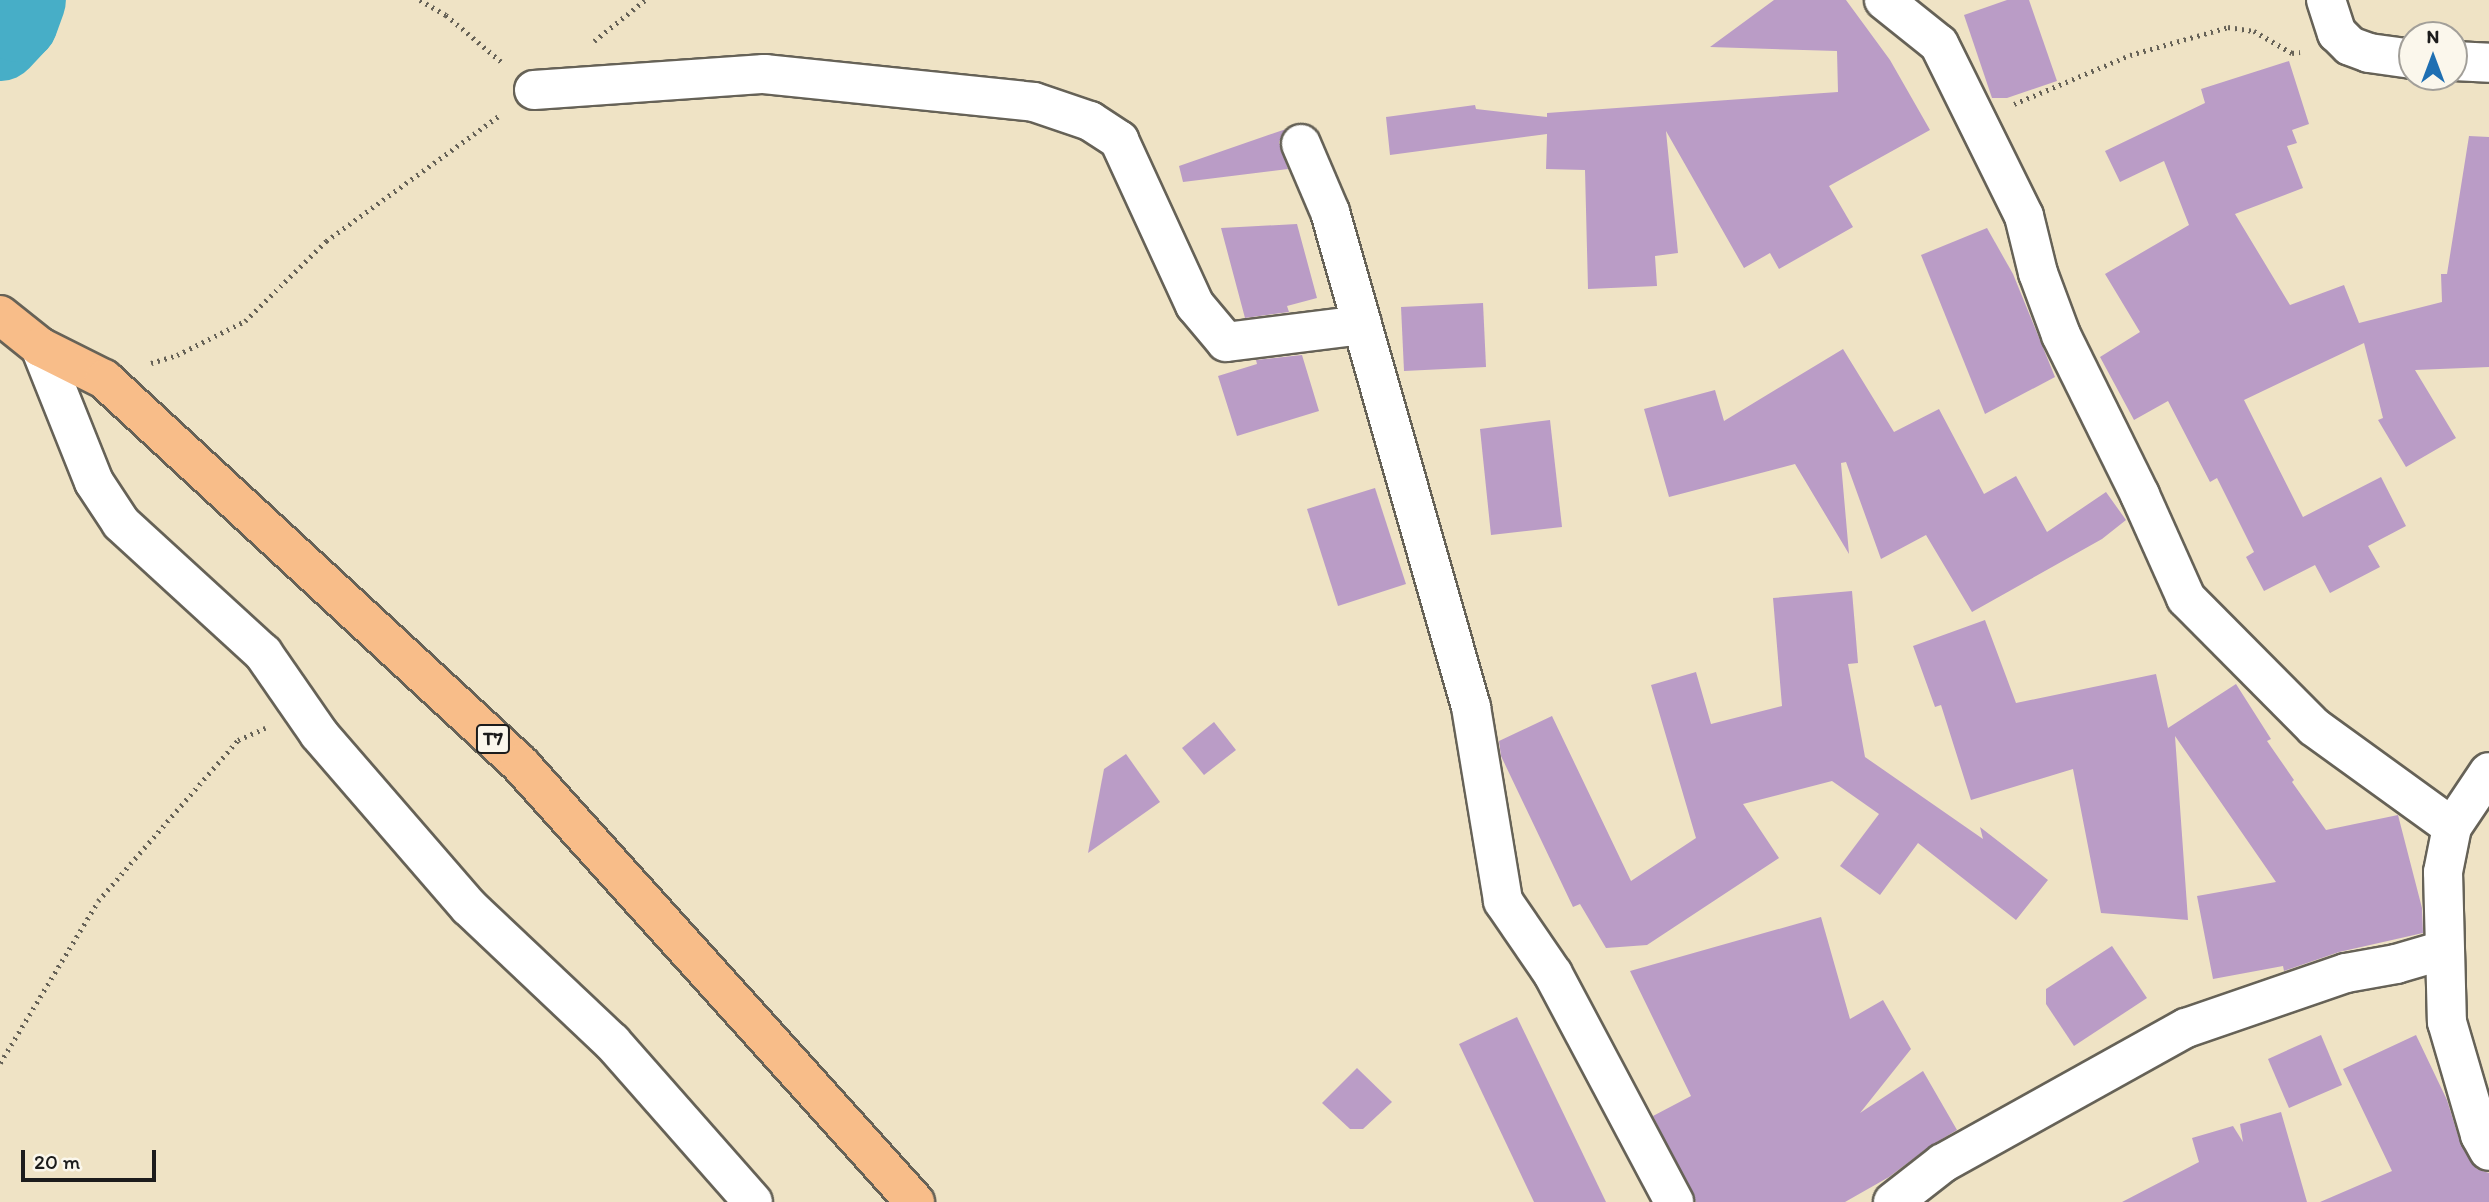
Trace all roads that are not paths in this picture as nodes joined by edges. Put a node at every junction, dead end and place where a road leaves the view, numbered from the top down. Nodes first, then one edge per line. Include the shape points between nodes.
1 (1884, 0) edge
2 (2326, 0) edge
3 (2398, 57) edge
4 (2468, 62) edge
5 (2489, 63) edge
6 (534, 90) road end
7 (1301, 144) dead end
8 (1362, 325) junction
9 (20, 331) edge
10 (2489, 772) edge
11 (2452, 827) junction
12 (2444, 950) junction
13 (2489, 1151) edge
14 (753, 1202) edge
15 (915, 1202) edge
16 (1674, 1202) edge
17 (1893, 1202) edge

1 - 11 street via 1939,44 2024,216 2038,273 2061,335 2186,598 2314,727
2 - 3 street via 2337,33 2350,46
4 - 5 street
6 - 8 street via 764,74 1034,102 1090,121 1119,140 1195,305 1226,342
7 - 8 street via 1330,212
8 - 16 street via 1471,707 1503,901 1552,974
9 - 14 street via 94,482 121,523 263,653 319,734 468,907 612,1042
9 - 15 highway, T7 via 104,379 520,764
10 - 11 street
11 - 12 street via 2443,872
12 - 13 street via 2447,1022 2480,1135
12 - 17 street via 2346,973 2186,1028 1943,1163

